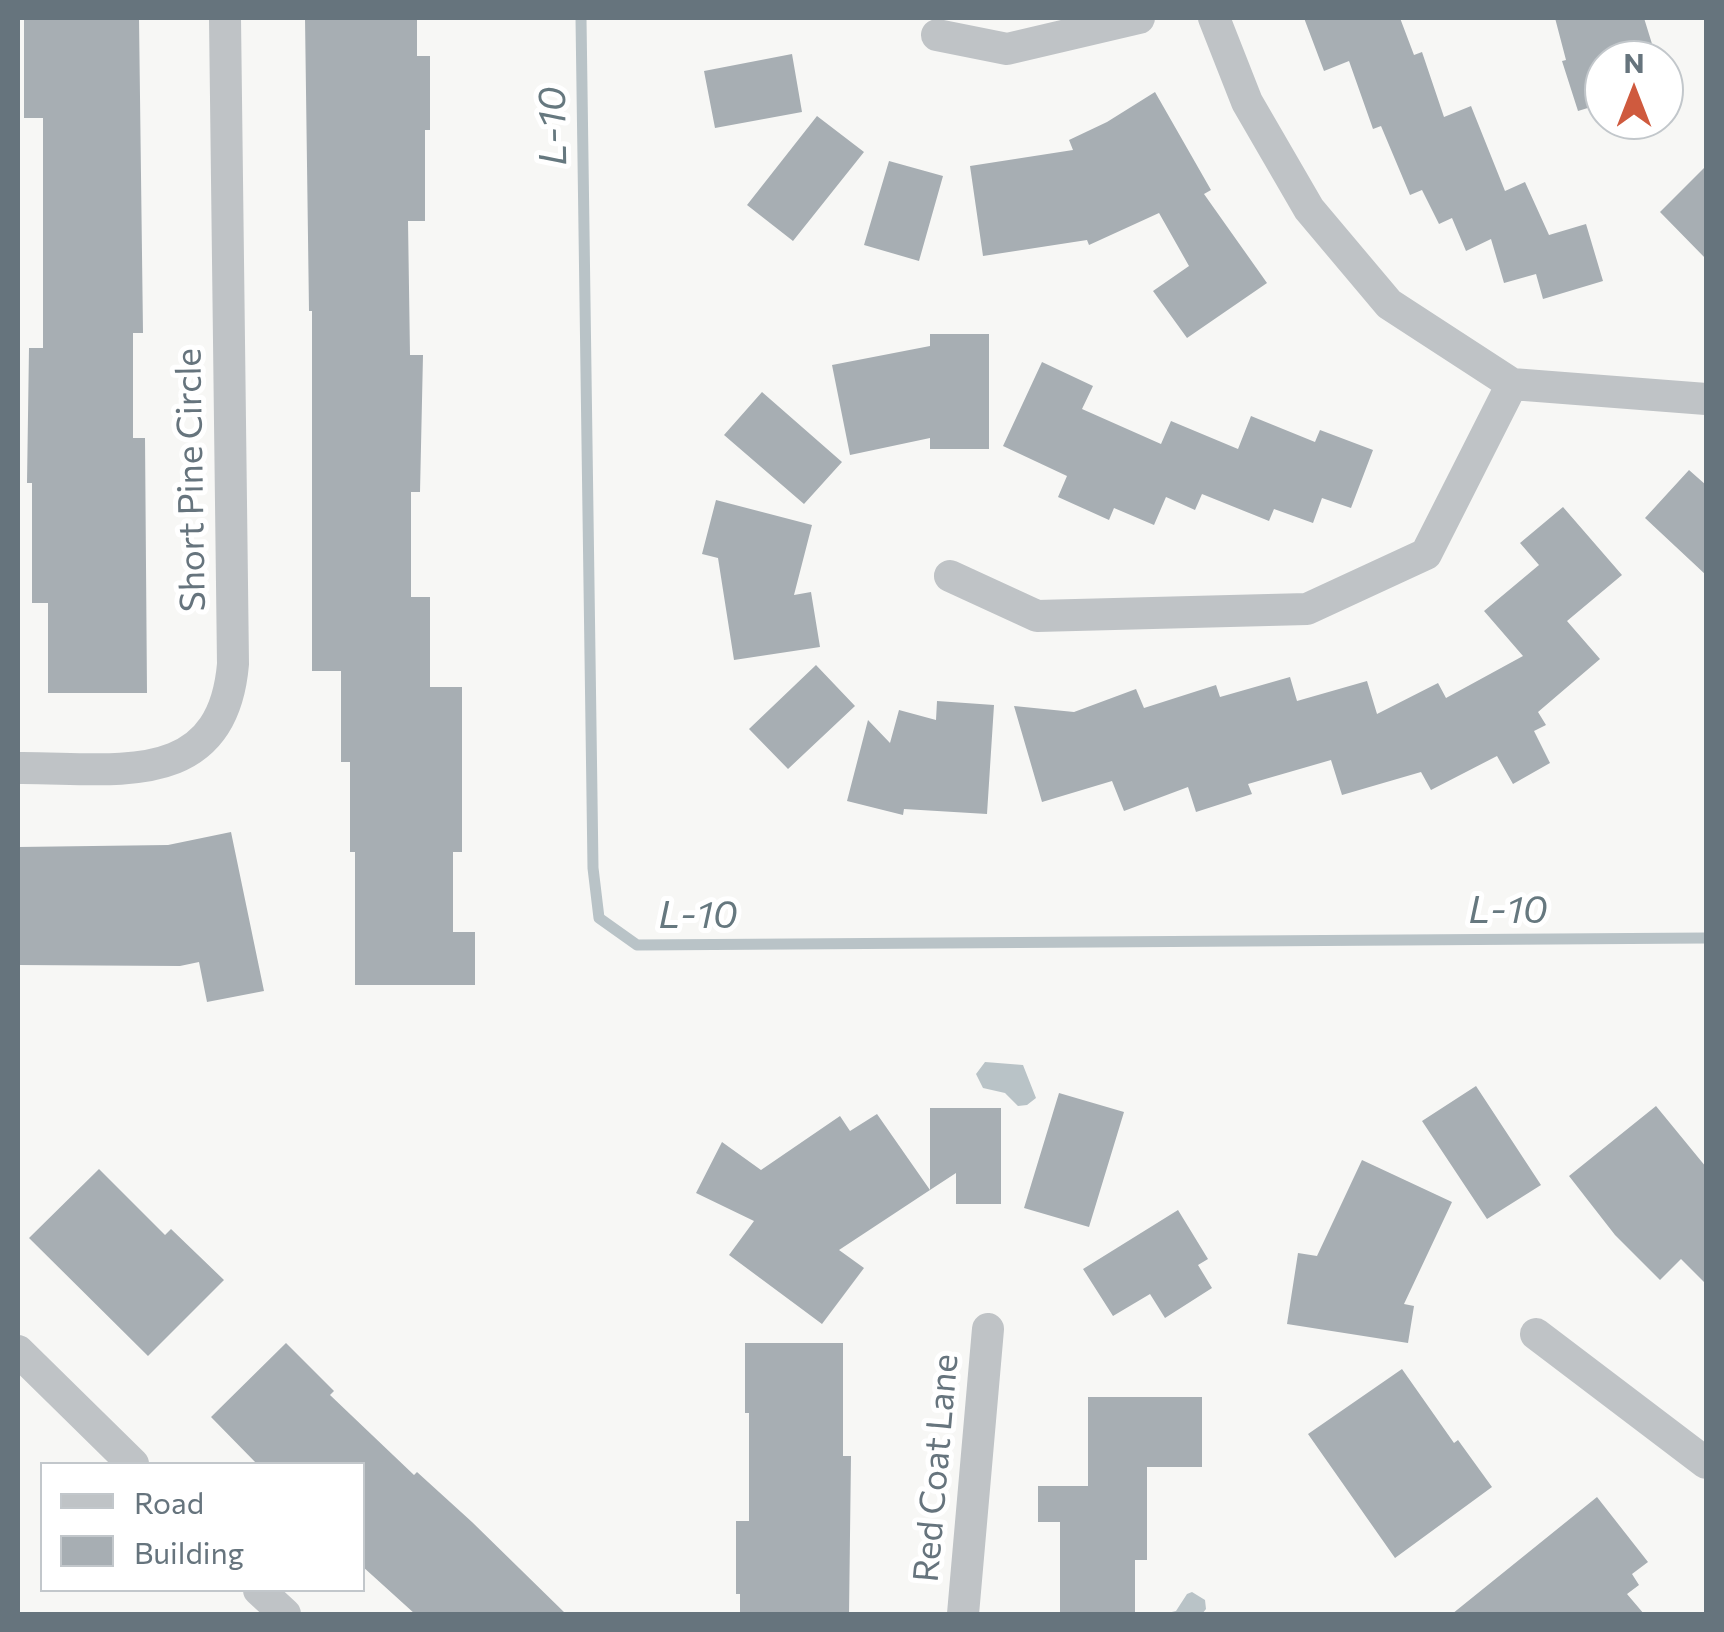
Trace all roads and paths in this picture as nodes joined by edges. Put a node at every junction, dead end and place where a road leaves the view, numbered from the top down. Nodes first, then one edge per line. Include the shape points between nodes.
1 (225, 18) edge
2 (1139, 18) edge
3 (1214, 18) edge
4 (936, 36) dead end
5 (1512, 384) junction
6 (1706, 399) edge
7 (950, 576) dead end
8 (18, 768) edge
9 (988, 1329) dead end
10 (1536, 1334) dead end
11 (18, 1351) edge
12 (130, 1462) edge
13 (1706, 1464) edge
14 (261, 1592) edge
15 (285, 1614) edge
16 (963, 1614) edge

1 - 8 street, Short Pine Circle via 229,698 196,748 157,764
2 - 4 street via 1007,48
3 - 5 street via 1247,102 1309,208 1389,304
5 - 6 street
5 - 7 street via 1426,554 1306,609 1037,616
9 - 16 street, Red Coat Lane
10 - 13 street
11 - 12 street
14 - 15 street

